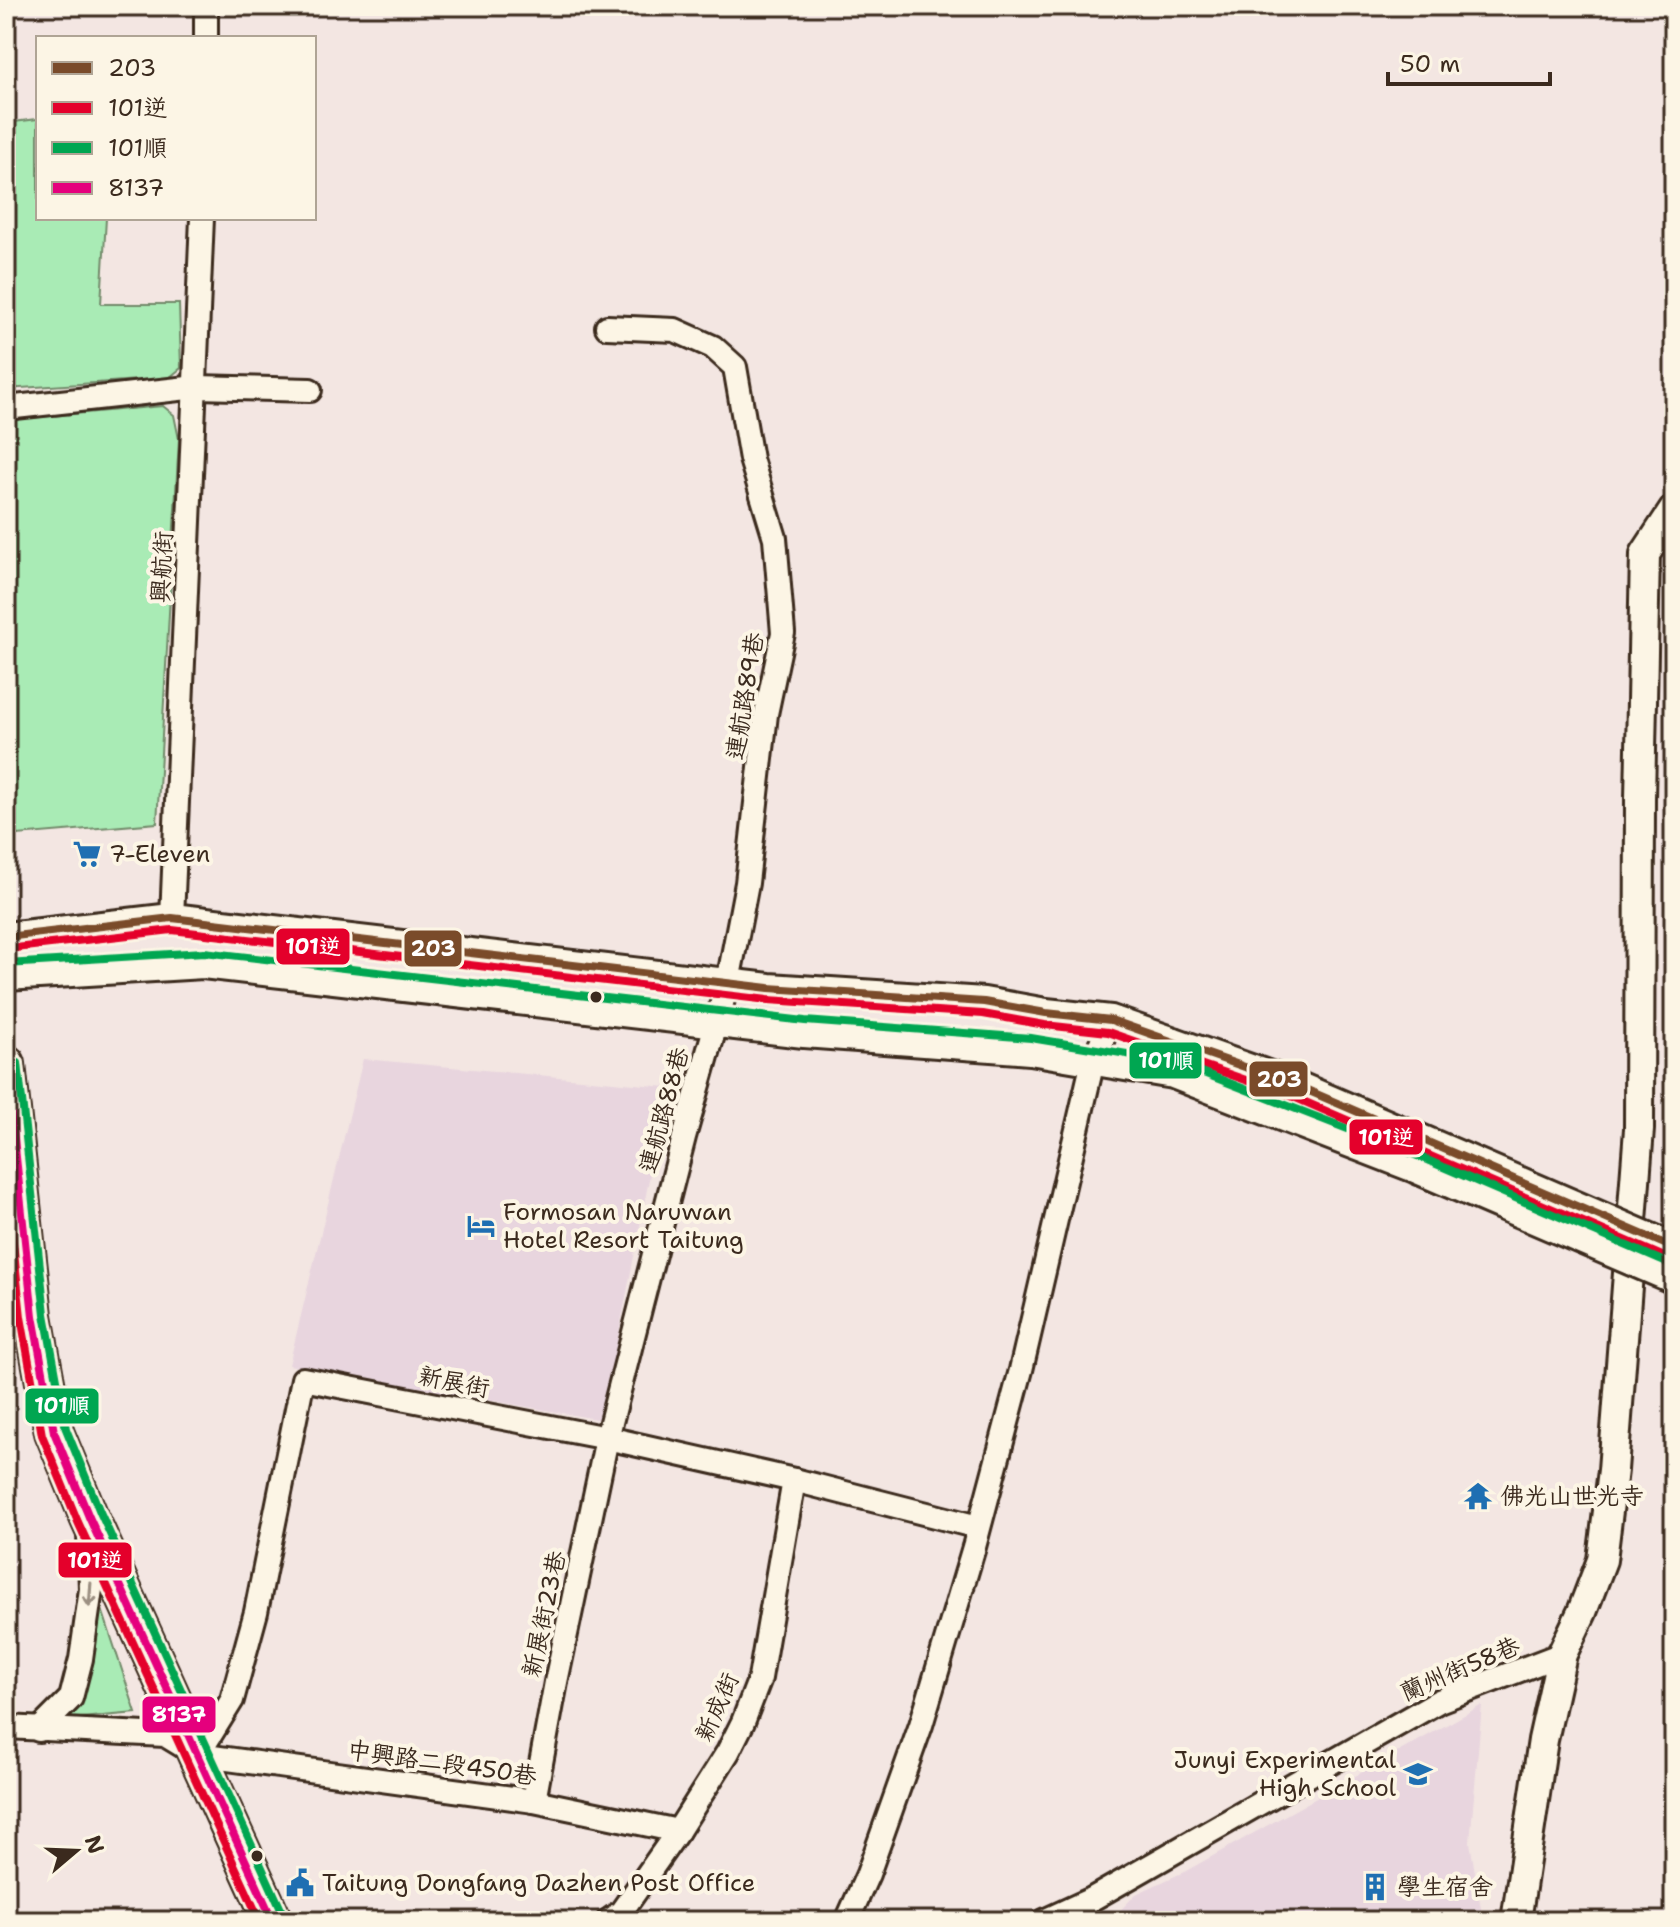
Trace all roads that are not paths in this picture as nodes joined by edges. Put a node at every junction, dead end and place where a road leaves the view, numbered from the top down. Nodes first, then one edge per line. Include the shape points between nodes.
1 (206, 6) edge
2 (206, 36) edge
3 (202, 220) edge
4 (607, 327) dead end
5 (197, 387) junction
6 (310, 390) dead end
7 (6, 408) edge
8 (1674, 510) edge
9 (172, 918) junction
10 (6, 937) edge
11 (419, 948) junction
12 (6, 976) edge
13 (728, 982) junction
14 (412, 988) junction
15 (1111, 1020) junction
16 (715, 1022) junction
17 (1093, 1061) junction
18 (6, 1064) edge
19 (1674, 1248) edge
20 (1674, 1279) edge
21 (607, 1438) junction
22 (794, 1480) junction
23 (89, 1517) junction
24 (978, 1527) junction
25 (1562, 1654) junction
26 (6, 1727) edge
27 (39, 1730) junction
28 (198, 1755) junction
29 (534, 1801) junction
30 (678, 1831) junction
31 (1090, 1910) edge
32 (273, 1921) edge
33 (608, 1921) edge
34 (847, 1921) edge
35 (1044, 1921) edge
36 (1516, 1921) edge

1 - 2 street
3 - 5 street, 興航街
4 - 13 street, 連航路89巷 via 675,330 713,347 735,367 751,459 775,538 783,633 766,714 747,883
5 - 6 street
5 - 7 street
5 - 9 street, 興航街
8 - 25 street via 1645,554 1639,1129 1613,1470 1602,1560
9 - 10 street
9 - 11 street
11 - 13 street
11 - 14 street
12 - 14 street via 203,964
13 - 15 street via 984,1002
13 - 16 street, 連航路88巷
14 - 16 street
15 - 17 street
15 - 19 street, bridge via 1293,1084
16 - 17 street via 1030,1050
16 - 21 street, 連航路88巷
17 - 20 street, bridge via 1173,1074 1415,1168
17 - 24 street via 1021,1370
18 - 23 main road via 33,1316 54,1432
21 - 22 street, 新展街
21 - 28 street, 新展街 via 303,1379 256,1612 232,1700
21 - 29 street, 新展街23巷
22 - 24 street, 新展街
22 - 30 street, 新成街 via 760,1678 728,1752
23 -> 27 street via 91,1589 81,1659 71,1698
23 - 28 main road
24 - 34 street via 921,1725
25 - 31 street, 蘭州街58巷 via 1439,1701
25 - 36 street via 1543,1740
26 - 27 street
27 - 28 street via 165,1735
28 - 29 street, 中興路二段450巷
28 - 32 main road
29 - 30 street, 中興路二段450巷
30 - 33 street, 新成街 via 621,1912
31 - 35 street, 蘭州街58巷

